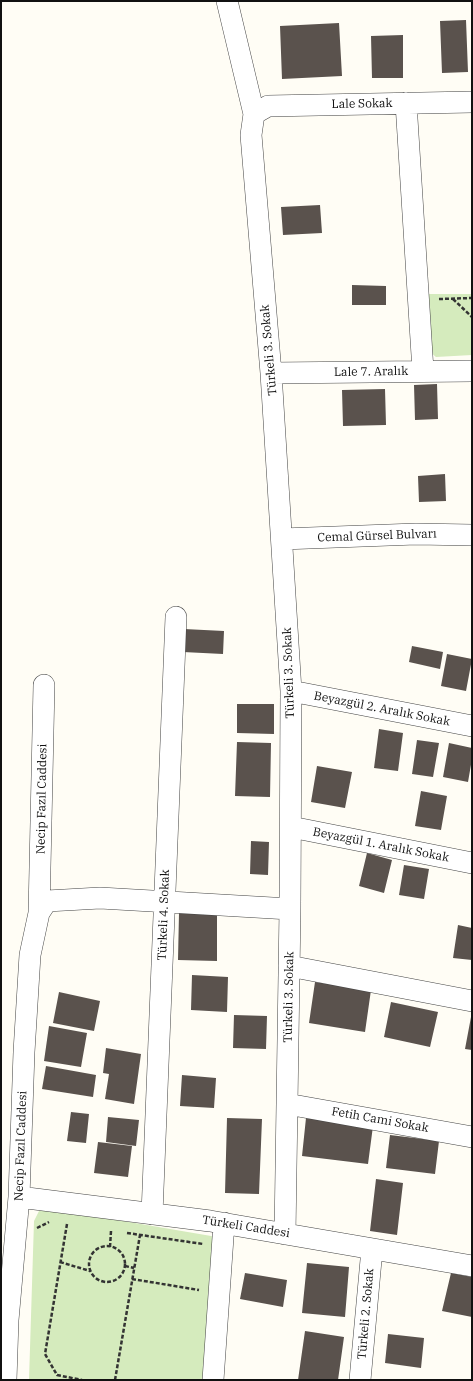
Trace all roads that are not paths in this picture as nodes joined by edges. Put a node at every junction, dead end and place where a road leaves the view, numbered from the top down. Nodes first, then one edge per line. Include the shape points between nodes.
1 (227, 1) edge
2 (472, 102) edge
3 (406, 103) junction
4 (254, 114) junction
5 (472, 371) edge
6 (423, 372) junction
7 (271, 373) junction
8 (472, 535) edge
9 (282, 539) junction
10 (176, 616) dead end
11 (44, 685) dead end
12 (291, 691) junction
13 (472, 726) edge
14 (291, 827) junction
15 (472, 863) edge
16 (165, 902) junction
17 (290, 909) junction
18 (39, 913) junction
19 (289, 966) junction
20 (472, 1001) edge
21 (288, 1104) junction
22 (472, 1137) edge
23 (19, 1197) junction
24 (148, 1213) junction
25 (224, 1223) junction
26 (286, 1234) junction
27 (372, 1249) junction
28 (472, 1266) edge
29 (5, 1320) edge
30 (6, 1380) edge
31 (213, 1380) edge
32 (360, 1380) edge

1 - 4 street
2 - 3 street, Lale Sokak
3 - 4 street, Lale Sokak via 268,106
3 - 6 street
4 - 7 street, Türkeli 3. Sokak via 251,135
5 - 6 street, Lale 7. Aralık
6 - 7 street, Lale 7. Aralık
7 - 9 street, Türkeli 3. Sokak
8 - 9 street, Cemal Gürsel Bulvarı via 416,534
9 - 12 street, Türkeli 3. Sokak
10 - 16 street, Türkeli 4. Sokak
11 - 18 street, Necip Fazıl Caddesi
12 - 13 street, Beyazgül 2. Aralık Sokak
12 - 14 street, Türkeli 3. Sokak
14 - 15 street, Beyazgül 1. Aralık Sokak
14 - 17 street, Türkeli 3. Sokak
16 - 17 street
16 - 18 street via 100,898 47,901
16 - 24 street, Türkeli 4. Sokak
17 - 19 street, Türkeli 3. Sokak
18 - 23 street, Necip Fazıl Caddesi via 30,955
19 - 20 street
19 - 21 street, Türkeli 3. Sokak
21 - 22 street, Fetih Cami Sokak
21 - 26 street, Türkeli 3. Sokak
23 - 24 street, Türkeli Caddesi
23 - 29 street, Necip Fazıl Caddesi
24 - 25 street, Türkeli Caddesi
25 - 26 street, Türkeli Caddesi
25 - 31 street
26 - 27 street, Türkeli Caddesi
27 - 28 street, Türkeli Caddesi
27 - 32 street, Türkeli 2. Sokak
29 - 30 street, Necip Fazıl Caddesi

